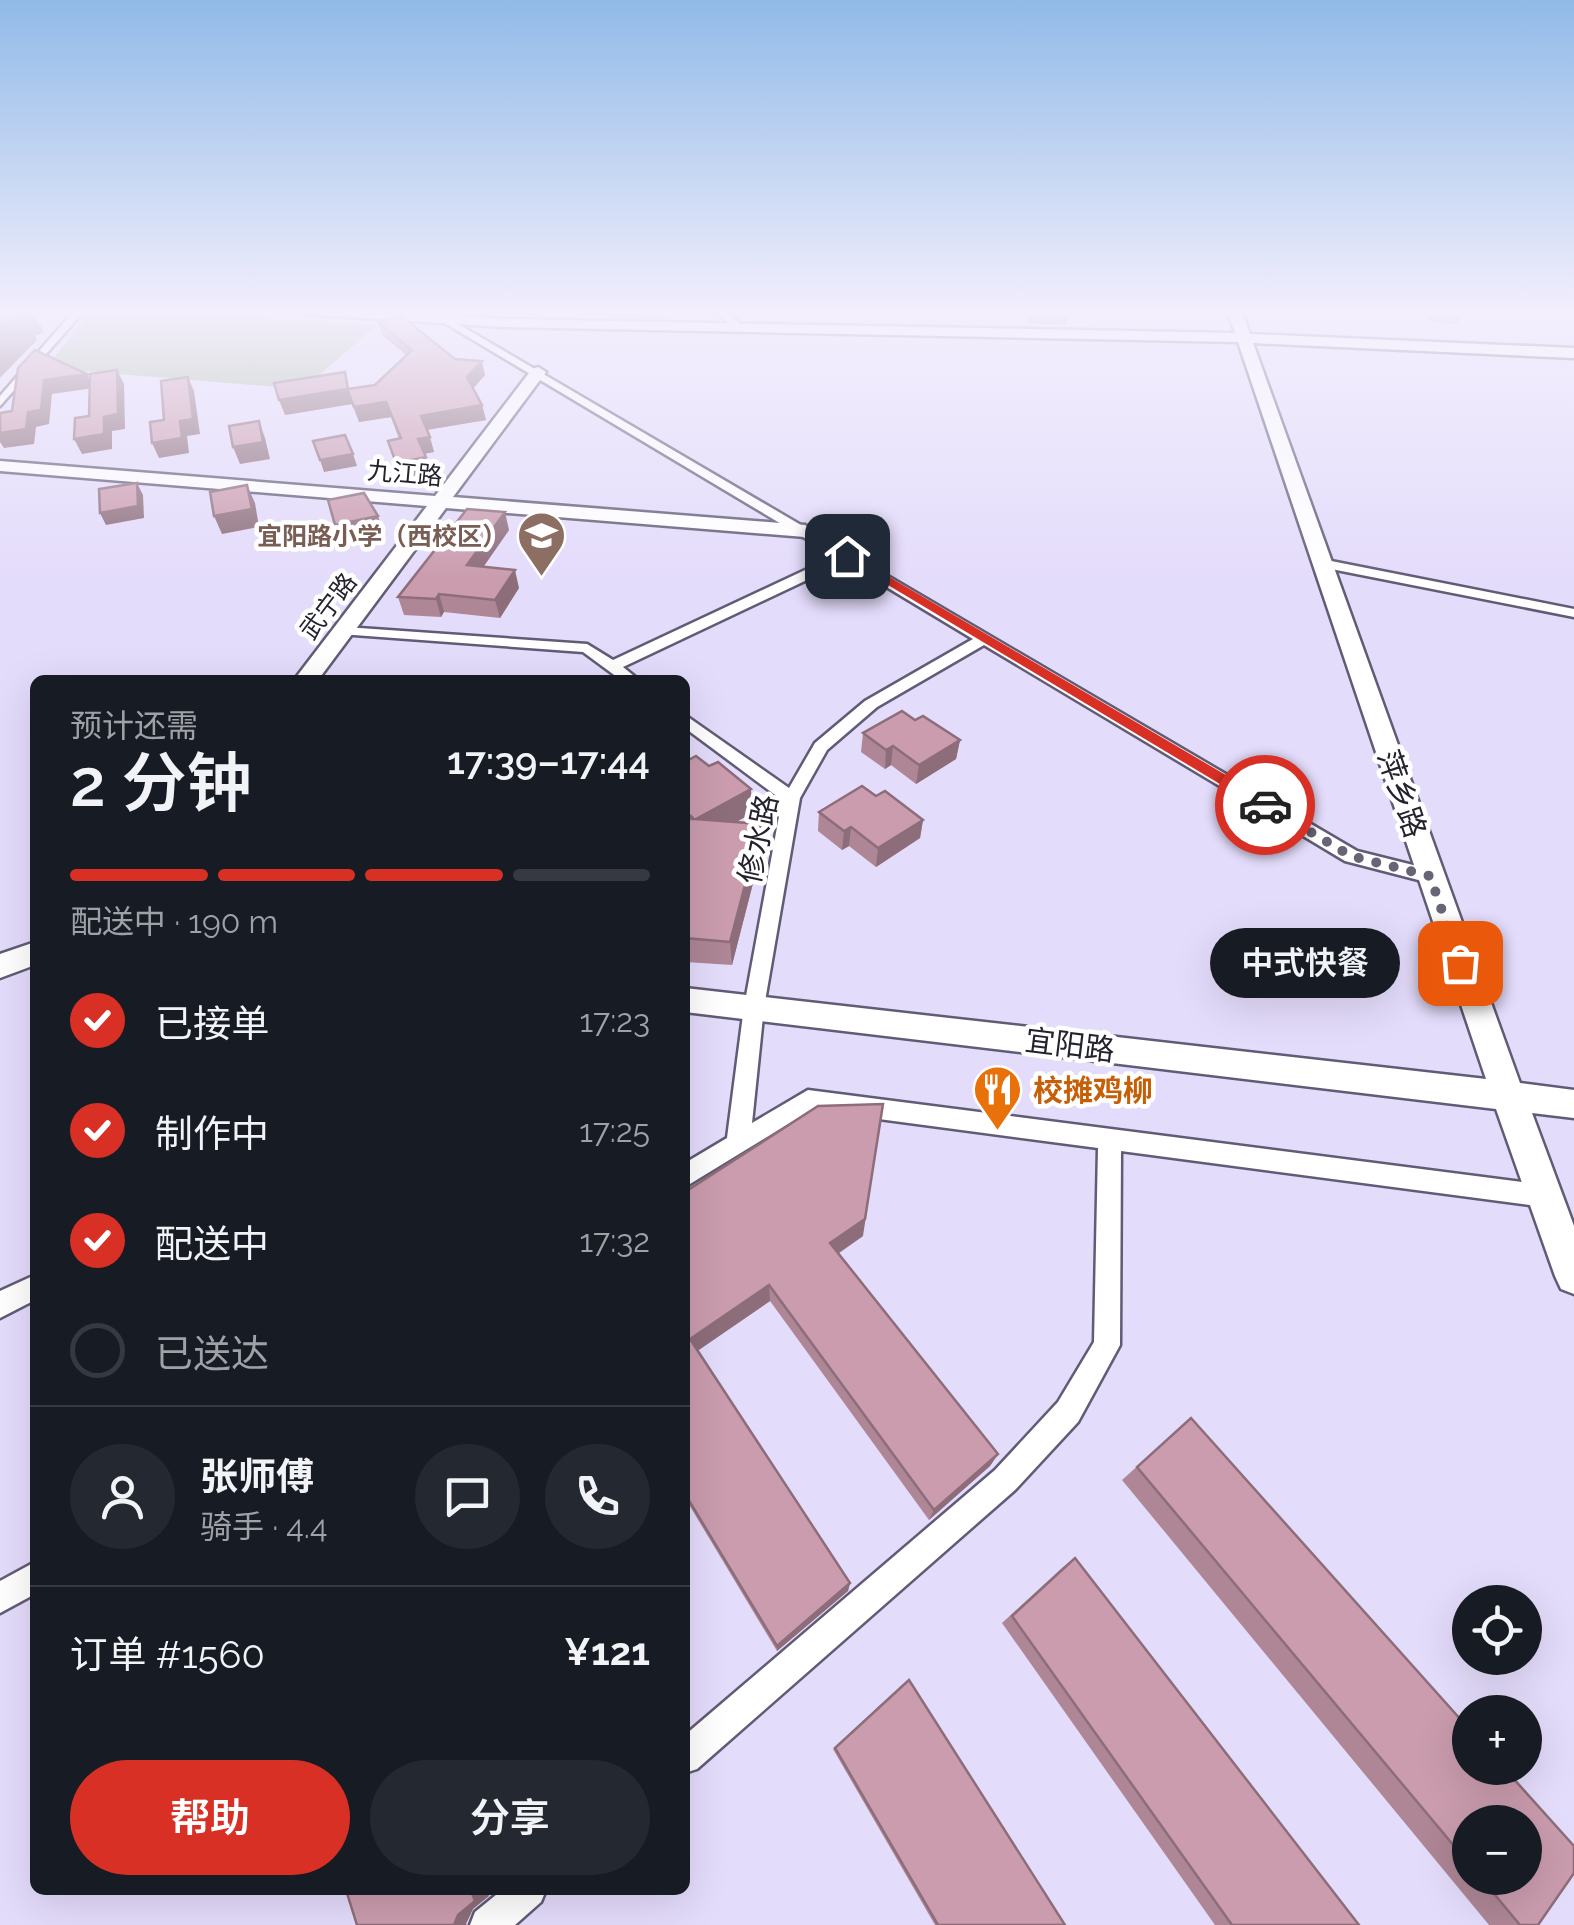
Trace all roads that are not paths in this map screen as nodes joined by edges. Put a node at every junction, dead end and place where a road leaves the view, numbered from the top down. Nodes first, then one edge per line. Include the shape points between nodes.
1 (517, 400) edge
2 (585, 400) edge
3 (1265, 400) edge
4 (0, 466) edge
5 (441, 501) junction
6 (806, 531) junction
7 (847, 556) junction
8 (1321, 563) junction
9 (1574, 614) edge
10 (345, 631) junction
11 (984, 638) junction
12 (612, 666) junction
13 (310, 675) edge
14 (624, 675) edge
15 (690, 724) edge
16 (791, 798) junction
17 (1430, 876) junction
18 (30, 956) edge
19 (0, 966) edge
20 (690, 1001) edge
21 (754, 1008) junction
22 (1508, 1097) junction
23 (1574, 1104) edge
24 (1110, 1138) junction
25 (738, 1144) junction
26 (690, 1173) edge
27 (1545, 1196) junction
28 (1574, 1276) edge
29 (30, 1290) edge
30 (0, 1306) edge
31 (30, 1580) edge
32 (0, 1598) edge
33 (690, 1752) edge
34 (522, 1895) edge
35 (488, 1925) edge

1 - 5 main road, 武宁路
2 - 6 street
3 - 8 main road, 萍乡路
4 - 5 main road, 九江路
5 - 6 main road, 九江路
5 - 10 main road, 武宁路
6 - 7 street
7 - 11 street
7 - 12 street
8 - 9 street
8 - 17 main road, 萍乡路
10 - 12 street via 587,648
10 - 13 main road, 武宁路
11 - 16 street, 修水路 via 871,704 820,747
11 - 17 street via 1351,856
12 - 14 street
15 - 16 street
16 - 21 street, 修水路
17 - 22 main road, 萍乡路
18 - 19 main road
20 - 21 main road, 宜阳路
21 - 22 main road, 宜阳路
21 - 25 street, 修水路
22 - 23 main road, 宜阳路
22 - 27 main road, 萍乡路
24 - 25 street via 808,1100
24 - 27 street
24 - 33 street via 1107,1345 1068,1412 991,1492
25 - 26 street
27 - 28 main road, 萍乡路
29 - 30 street
31 - 32 street
34 - 35 street

